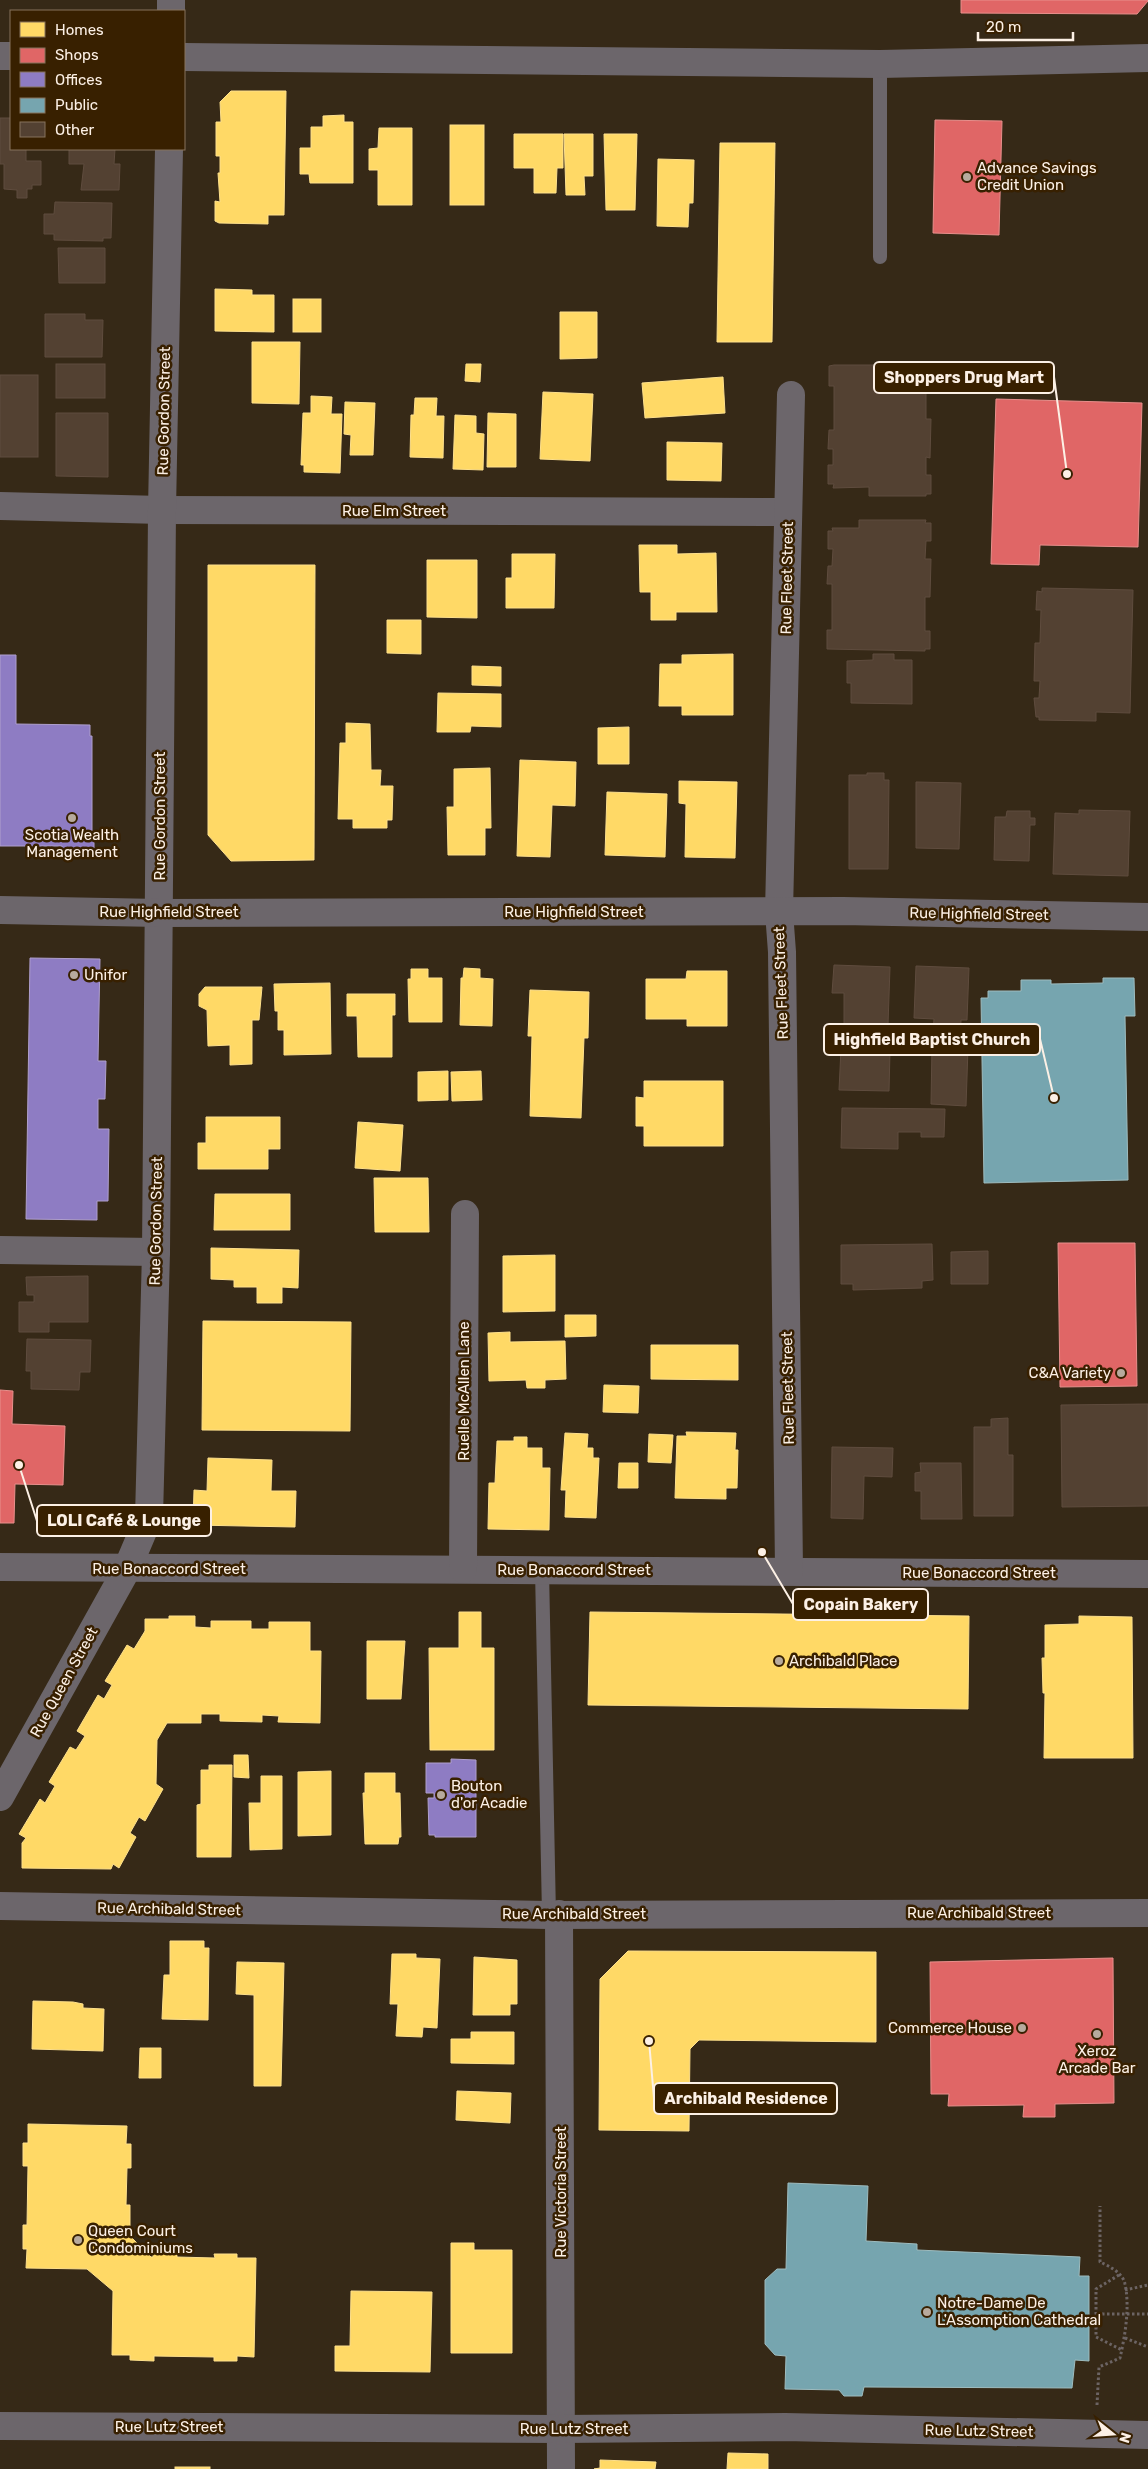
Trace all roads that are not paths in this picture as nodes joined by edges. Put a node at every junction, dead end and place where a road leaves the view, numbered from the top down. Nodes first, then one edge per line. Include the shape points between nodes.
1 (185, 58) edge
2 (1148, 58) edge
3 (880, 64) junction
4 (169, 150) edge
5 (880, 257) dead end
6 (791, 395) dead end
7 (0, 506) edge
8 (162, 510) junction
9 (788, 512) junction
10 (0, 910) edge
11 (779, 912) junction
12 (160, 913) junction
13 (1148, 917) edge
14 (464, 1214) dead end
15 (0, 1250) edge
16 (156, 1252) junction
17 (0, 1567) edge
18 (127, 1569) junction
19 (463, 1569) junction
20 (542, 1570) junction
21 (790, 1571) junction
22 (1148, 1574) edge
23 (1, 1795) edge
24 (0, 1906) edge
25 (1148, 1913) edge
26 (554, 1915) junction
27 (0, 2426) edge
28 (561, 2429) junction
29 (1148, 2435) edge
30 (561, 2469) edge

1 - 3 street
2 - 3 street
3 - 5 lane
4 - 8 street, Rue Gordon Street
6 - 9 street, Rue Fleet Street
7 - 8 street, Rue Elm Street
8 - 9 street, Rue Elm Street
8 - 12 street, Rue Gordon Street
9 - 11 street, Rue Fleet Street
10 - 12 street, Rue Highfield Street
11 - 12 street, Rue Highfield Street
11 - 13 street, Rue Highfield Street via 843,910
11 - 21 street, Rue Fleet Street
12 - 16 street, Rue Gordon Street
14 - 19 street, Ruelle McAllen Lane
15 - 16 street
16 - 18 street, Rue Gordon Street via 149,1517
17 - 18 street, Rue Bonaccord Street
18 - 19 street, Rue Bonaccord Street
18 - 23 street, Rue Queen Street
19 - 20 street, Rue Bonaccord Street
20 - 21 street, Rue Bonaccord Street
20 - 26 lane
21 - 22 street, Rue Bonaccord Street
24 - 26 street, Rue Archibald Street
25 - 26 street, Rue Archibald Street
26 - 28 street, Rue Victoria Street
27 - 28 street, Rue Lutz Street
28 - 29 street, Rue Lutz Street via 784,2427
28 - 30 street, Rue Victoria Street

